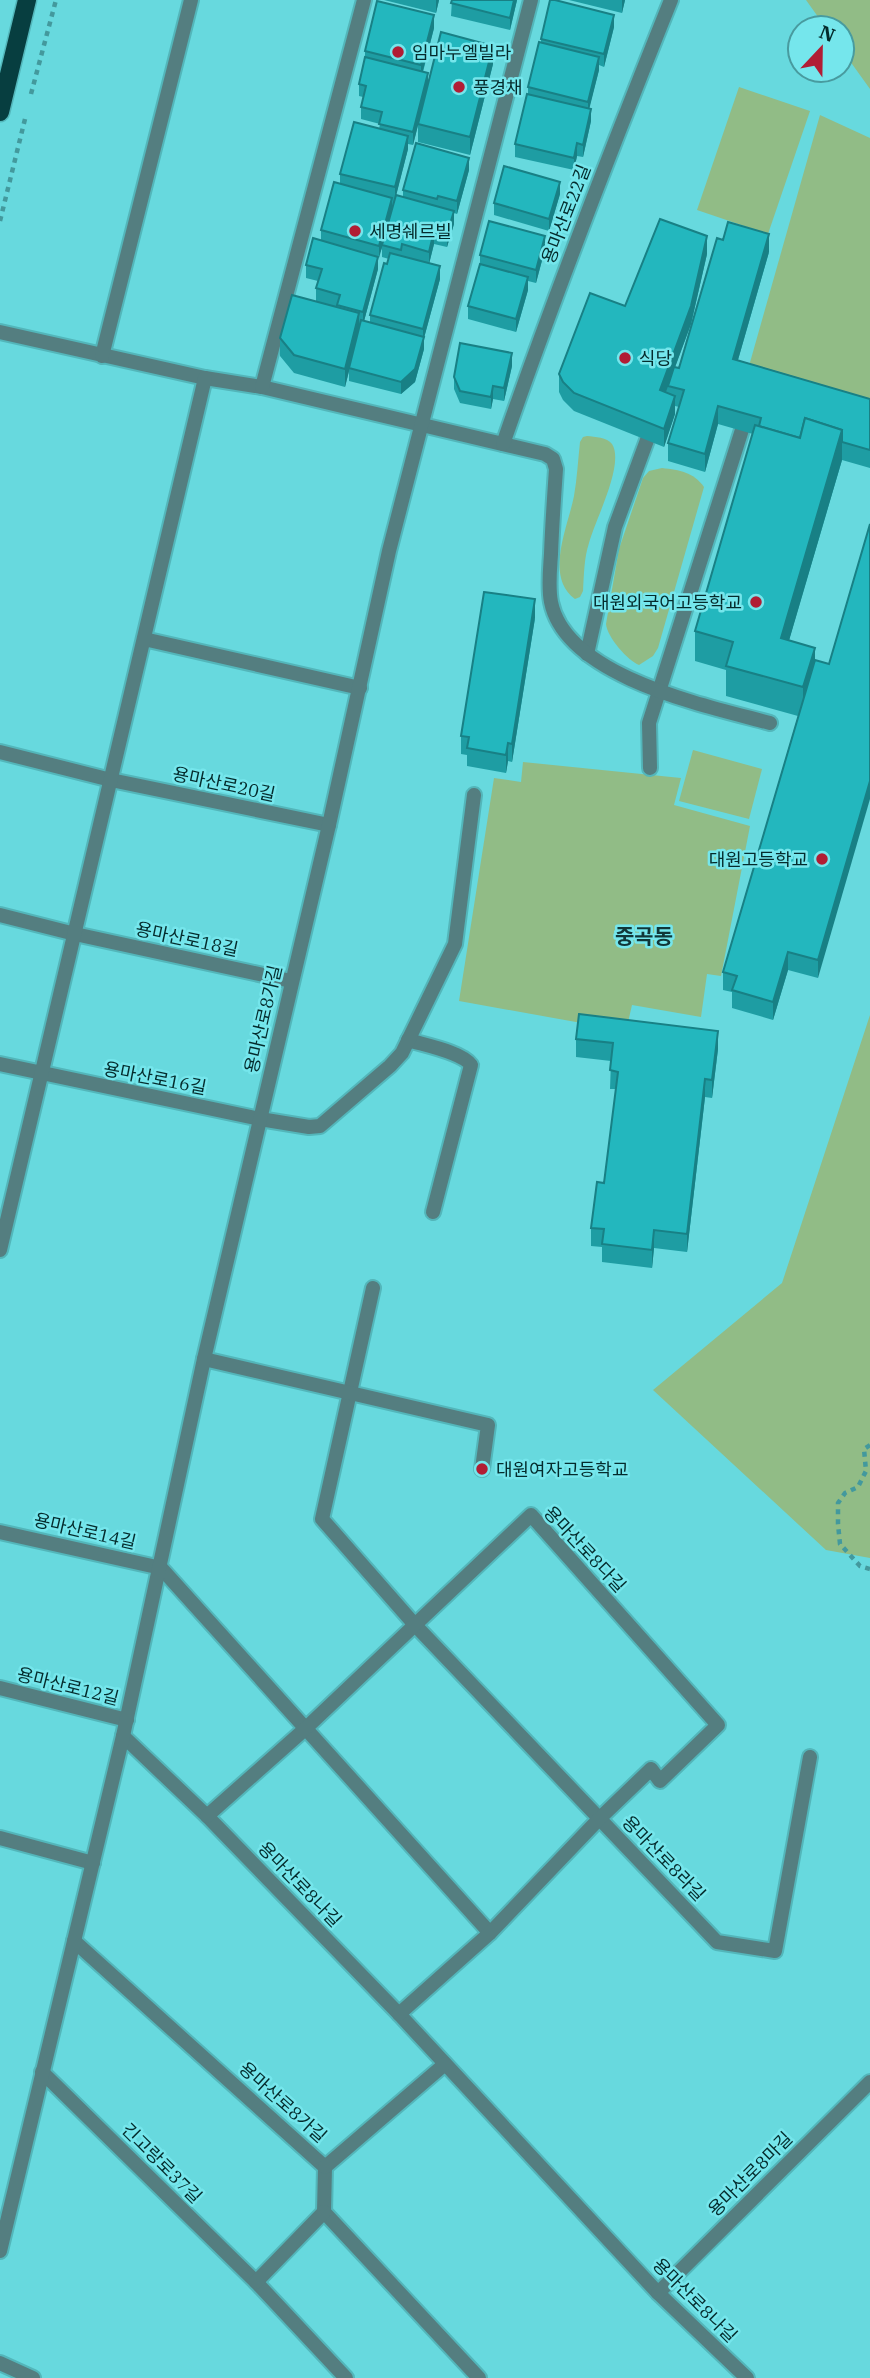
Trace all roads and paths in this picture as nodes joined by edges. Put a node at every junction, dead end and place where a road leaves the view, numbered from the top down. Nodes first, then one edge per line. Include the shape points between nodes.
1 (27, 0) edge
2 (191, 0) edge
3 (364, 0) edge
4 (531, 0) edge
5 (671, 0) edge
6 (0, 112) edge
7 (0, 332) edge
8 (102, 356) junction
9 (205, 378) junction
10 (262, 387) junction
11 (752, 399) edge
12 (640, 413) edge
13 (420, 426) junction
14 (503, 444) junction
15 (144, 639) junction
16 (587, 654) junction
17 (360, 688) junction
18 (659, 691) junction
19 (770, 723) dead end
20 (0, 752) edge
21 (650, 768) dead end
22 (111, 780) junction
23 (474, 795) dead end
24 (329, 825) junction
25 (0, 915) edge
26 (75, 934) junction
27 (291, 981) junction
28 (408, 1040) junction
29 (0, 1064) edge
30 (42, 1075) junction
31 (260, 1119) junction
32 (433, 1212) dead end
33 (2, 1231) edge
34 (0, 1250) edge
35 (373, 1288) dead end
36 (204, 1359) junction
37 (350, 1392) junction
38 (870, 1445) edge
39 (482, 1469) dead end
40 (0, 1532) edge
41 (161, 1568) junction
42 (870, 1569) edge
43 (415, 1625) junction
44 (0, 1688) edge
45 (127, 1720) junction
46 (305, 1729) junction
47 (123, 1736) junction
48 (810, 1757) dead end
49 (207, 1816) junction
50 (599, 1819) junction
51 (0, 1839) edge
52 (93, 1863) junction
53 (490, 1933) junction
54 (74, 1941) junction
55 (399, 2014) junction
56 (445, 2064) junction
57 (42, 2072) junction
58 (870, 2082) edge
59 (325, 2167) junction
60 (324, 2212) junction
61 (0, 2251) edge
62 (256, 2282) junction
63 (658, 2293) junction
64 (0, 2363) edge
65 (15, 2374) edge
66 (33, 2378) edge
67 (346, 2378) edge
68 (479, 2378) edge
69 (747, 2378) edge

1 - 6 main road
2 - 8 street
3 - 10 street
4 - 13 street
5 - 14 street, 용마산로22길 via 560,282
7 - 8 street
8 - 9 street
9 - 10 street
9 - 15 street
10 - 13 street
11 - 18 street
12 - 16 street via 650,432 615,527
13 - 14 street
13 - 17 street, 용마산로8가길
14 - 16 street via 553,459 550,598 556,617
15 - 17 street
15 - 22 street
16 - 18 street
17 - 24 street, 용마산로8가길
18 - 19 street
18 - 21 street via 649,723
20 - 22 street, 용마산로20길
22 - 24 street, 용마산로20길
22 - 26 street
23 - 28 street, 용마산로16길 via 455,944
24 - 27 street, 용마산로8가길
25 - 26 street, 용마산로18길
26 - 27 street, 용마산로18길
26 - 30 street
27 - 31 street, 용마산로8가길
28 - 31 street, 용마산로16길 via 390,1066 320,1126
28 - 32 street via 464,1058 471,1065
29 - 30 street, 용마산로16길
30 - 31 street, 용마산로16길
30 - 33 street
31 - 36 street, 용마산로8가길
33 - 34 street
35 - 37 street
36 - 37 street
36 - 41 street, 용마산로8가길
37 - 39 street via 488,1425
37 - 43 street via 322,1518
38 - 42 path via 864,1449 866,1471 858,1487 838,1503 838,1524 840,1544 860,1566
40 - 41 street, 용마산로14길
41 - 45 street, 용마산로8가길
41 - 46 street
43 - 46 street, 용마산로8다길
43 - 50 street
43 - 50 street, 용마산로8다길 via 531,1515 718,1725 660,1781 651,1769
44 - 45 street, 용마산로12길
45 - 47 street, 용마산로8가길
46 - 49 street, 용마산로8다길
46 - 53 street
47 - 49 street, 용마산로8나길
47 - 52 street, 용마산로8가길
48 - 50 street, 용마산로8라길 via 775,1951 717,1942
49 - 55 street, 용마산로8나길
50 - 53 street, 용마산로8라길
51 - 52 street
52 - 54 street, 용마산로8가길
53 - 55 street, 용마산로8라길
54 - 57 street, 용마산로8가길
54 - 59 street, 용마산로8가길
55 - 56 street, 용마산로8나길
56 - 59 street
56 - 63 street, 용마산로8나길
57 - 61 street, 용마산로8가길
57 - 62 street, 긴고랑로37길
58 - 63 street, 용마산로8마길
59 - 60 street, 용마산로8가길
60 - 62 street
60 - 68 street
62 - 67 street, 긴고랑로37길
63 - 69 street, 용마산로8나길
64 - 65 street
65 - 66 street

